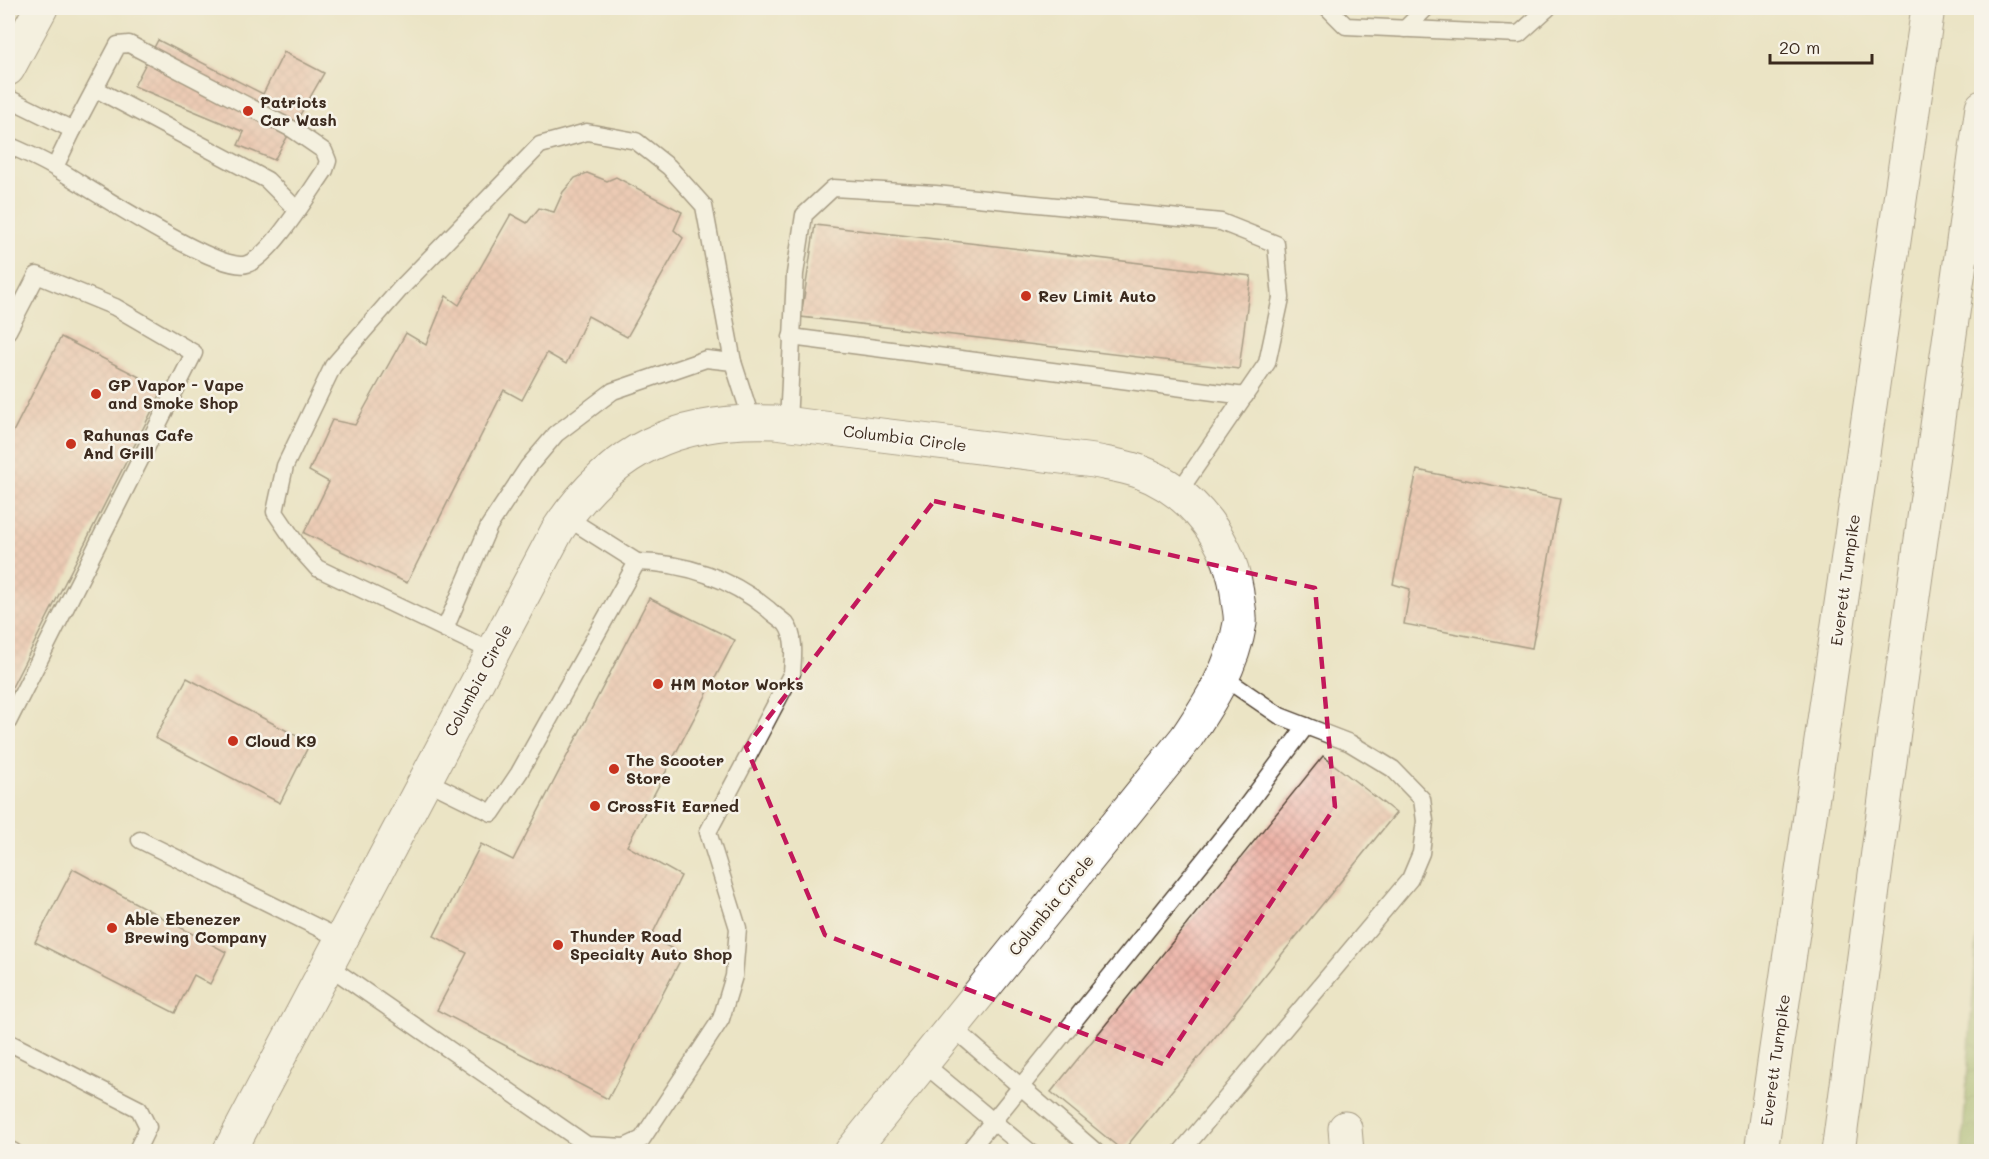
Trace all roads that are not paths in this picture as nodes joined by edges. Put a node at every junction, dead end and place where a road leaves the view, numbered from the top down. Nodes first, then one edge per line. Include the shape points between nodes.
1 (41, 8) edge
2 (1328, 8) edge
3 (1426, 8) edge
4 (1548, 8) edge
5 (1928, 8) edge
6 (1405, 29) junction
7 (8, 69) edge
8 (96, 89) junction
9 (8, 98) edge
10 (1982, 107) edge
11 (73, 130) junction
12 (8, 145) edge
13 (55, 167) junction
14 (297, 210) junction
15 (8, 331) edge
16 (791, 337) junction
17 (733, 362) junction
18 (1245, 396) junction
19 (752, 421) junction
20 (788, 424) junction
21 (1178, 493) junction
22 (566, 517) junction
23 (637, 562) junction
24 (445, 629) junction
25 (493, 652) junction
26 (1223, 677) junction
27 (8, 722) edge
28 (1306, 726) junction
29 (425, 780) junction
30 (140, 840) dead end
31 (334, 952) junction
32 (952, 1027) junction
33 (8, 1042) edge
34 (923, 1062) junction
35 (1021, 1086) junction
36 (993, 1121) junction
37 (8, 1149) edge
38 (14, 1152) edge
39 (136, 1152) edge
40 (228, 1152) edge
41 (851, 1152) edge
42 (968, 1152) edge
43 (1030, 1152) edge
44 (1096, 1152) edge
45 (1181, 1152) edge
46 (1761, 1152) edge
47 (1838, 1152) edge

1 - 7 main road
2 - 6 lane via 1346,26
3 - 6 lane
4 - 6 lane via 1519,34
5 - 46 main road, Everett Turnpike
8 - 11 lane
8 - 14 lane via 267,180
8 - 14 lane via 118,45 129,44 292,129 324,151 328,160
9 - 11 lane
10 - 47 main road
11 - 13 lane
12 - 13 lane
13 - 14 lane via 104,200 230,264 244,265 257,259
15 - 27 lane via 37,276 115,307 194,353
16 - 18 lane
16 - 18 lane via 804,215 833,188 1221,222 1276,244 1281,298 1267,363
16 - 20 lane
17 - 19 lane
17 - 24 lane via 706,359 614,391 556,434 489,526
17 - 24 lane via 704,206 669,167 636,141 587,132 540,145 401,288 333,366 285,466 275,512 318,568
18 - 21 lane
19 - 20 main road, Columbia Circle
19 - 22 main road, Columbia Circle via 700,426 672,434 636,452 607,472 578,499
20 - 21 main road, Columbia Circle via 1094,461 1138,471
21 - 26 main road, Columbia Circle via 1201,514 1223,544 1237,581 1240,621
22 - 23 lane
22 - 25 main road, Columbia Circle
23 - 29 lane via 519,773 492,813
23 - 31 lane via 662,562 707,573 759,602 786,625 794,650 792,673 708,832 738,928 734,976 721,1019 642,1139 625,1147 587,1145
24 - 25 lane
25 - 29 main road, Columbia Circle
26 - 28 lane via 1280,716
26 - 32 main road, Columbia Circle via 1186,738
28 - 35 lane via 1233,824
28 - 45 lane via 1350,743 1393,769 1422,799 1425,821 1421,853 1410,879
29 - 31 main road, Columbia Circle
30 - 31 lane
31 - 40 main road, Columbia Circle
32 - 34 main road, Columbia Circle
32 - 35 lane
33 - 39 lane via 139,1109 148,1127
34 - 36 lane
34 - 41 main road, Columbia Circle
35 - 36 lane
35 - 44 lane
36 - 42 lane
36 - 43 lane
37 - 38 lane

